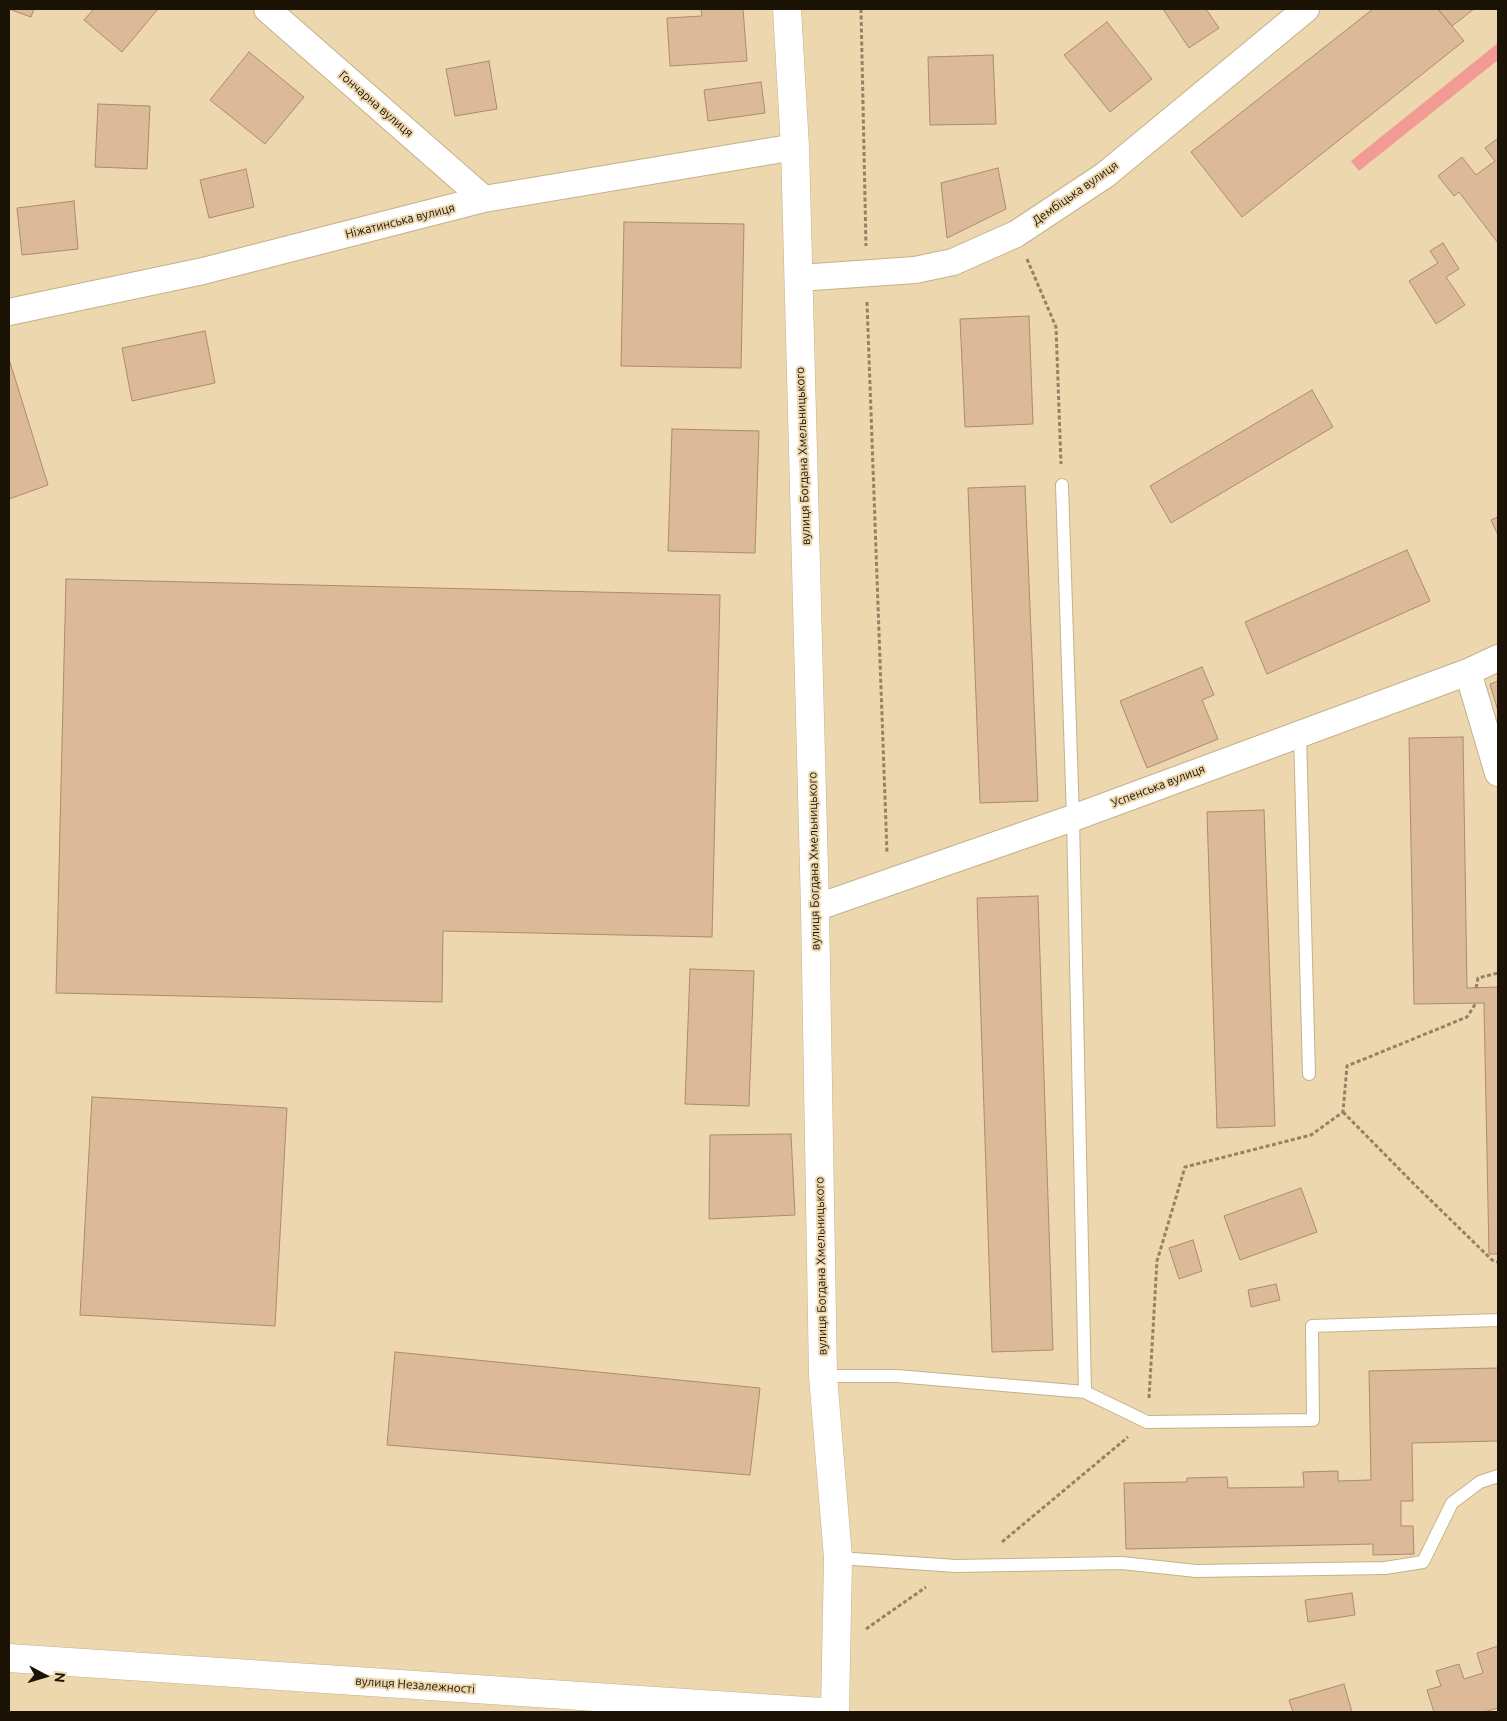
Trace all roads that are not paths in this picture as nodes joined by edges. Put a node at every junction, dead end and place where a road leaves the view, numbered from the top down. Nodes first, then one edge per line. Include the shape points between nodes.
1 (267, 9) edge
2 (787, 9) edge
3 (1306, 9) edge
4 (795, 147) junction
5 (484, 199) junction
6 (799, 278) junction
7 (9, 312) edge
8 (1062, 485) road end
9 (1498, 658) edge
10 (1468, 672) junction
11 (1300, 733) junction
12 (1498, 773) edge
13 (1073, 818) junction
14 (815, 908) junction
15 (1309, 1074) dead end
16 (1498, 1320) edge
17 (823, 1376) junction
18 (1085, 1392) junction
19 (1498, 1476) edge
20 (838, 1558) junction
21 (9, 1658) edge
22 (821, 1712) edge
23 (835, 1712) edge

1 - 5 street, Гончарна вулиця
2 - 4 street, вулиця Богдана Хмельницького
3 - 6 street, Дембіцька вулиця via 1104,176 1016,234 953,262 915,270
4 - 5 street, Ніжатинська вулиця
4 - 6 street, вулиця Богдана Хмельницького
5 - 7 street, Ніжатинська вулиця via 203,271
6 - 14 street, вулиця Богдана Хмельницького
8 - 13 lane
9 - 10 street, Успенська вулиця
10 - 11 street, Успенська вулиця
10 - 12 street
11 - 13 street, Успенська вулиця
11 - 15 lane
13 - 14 street, Успенська вулиця
13 - 18 lane
14 - 17 street, вулиця Богдана Хмельницького
16 - 18 lane via 1312,1326 1313,1420 1147,1422
17 - 18 lane via 897,1376
17 - 20 street, вулиця Богдана Хмельницького
19 - 20 lane via 1480,1482 1452,1503 1423,1562 1385,1568 1196,1571 1122,1562 956,1566
20 - 23 street, вулиця Богдана Хмельницького
21 - 22 street, вулиця Незалежності

